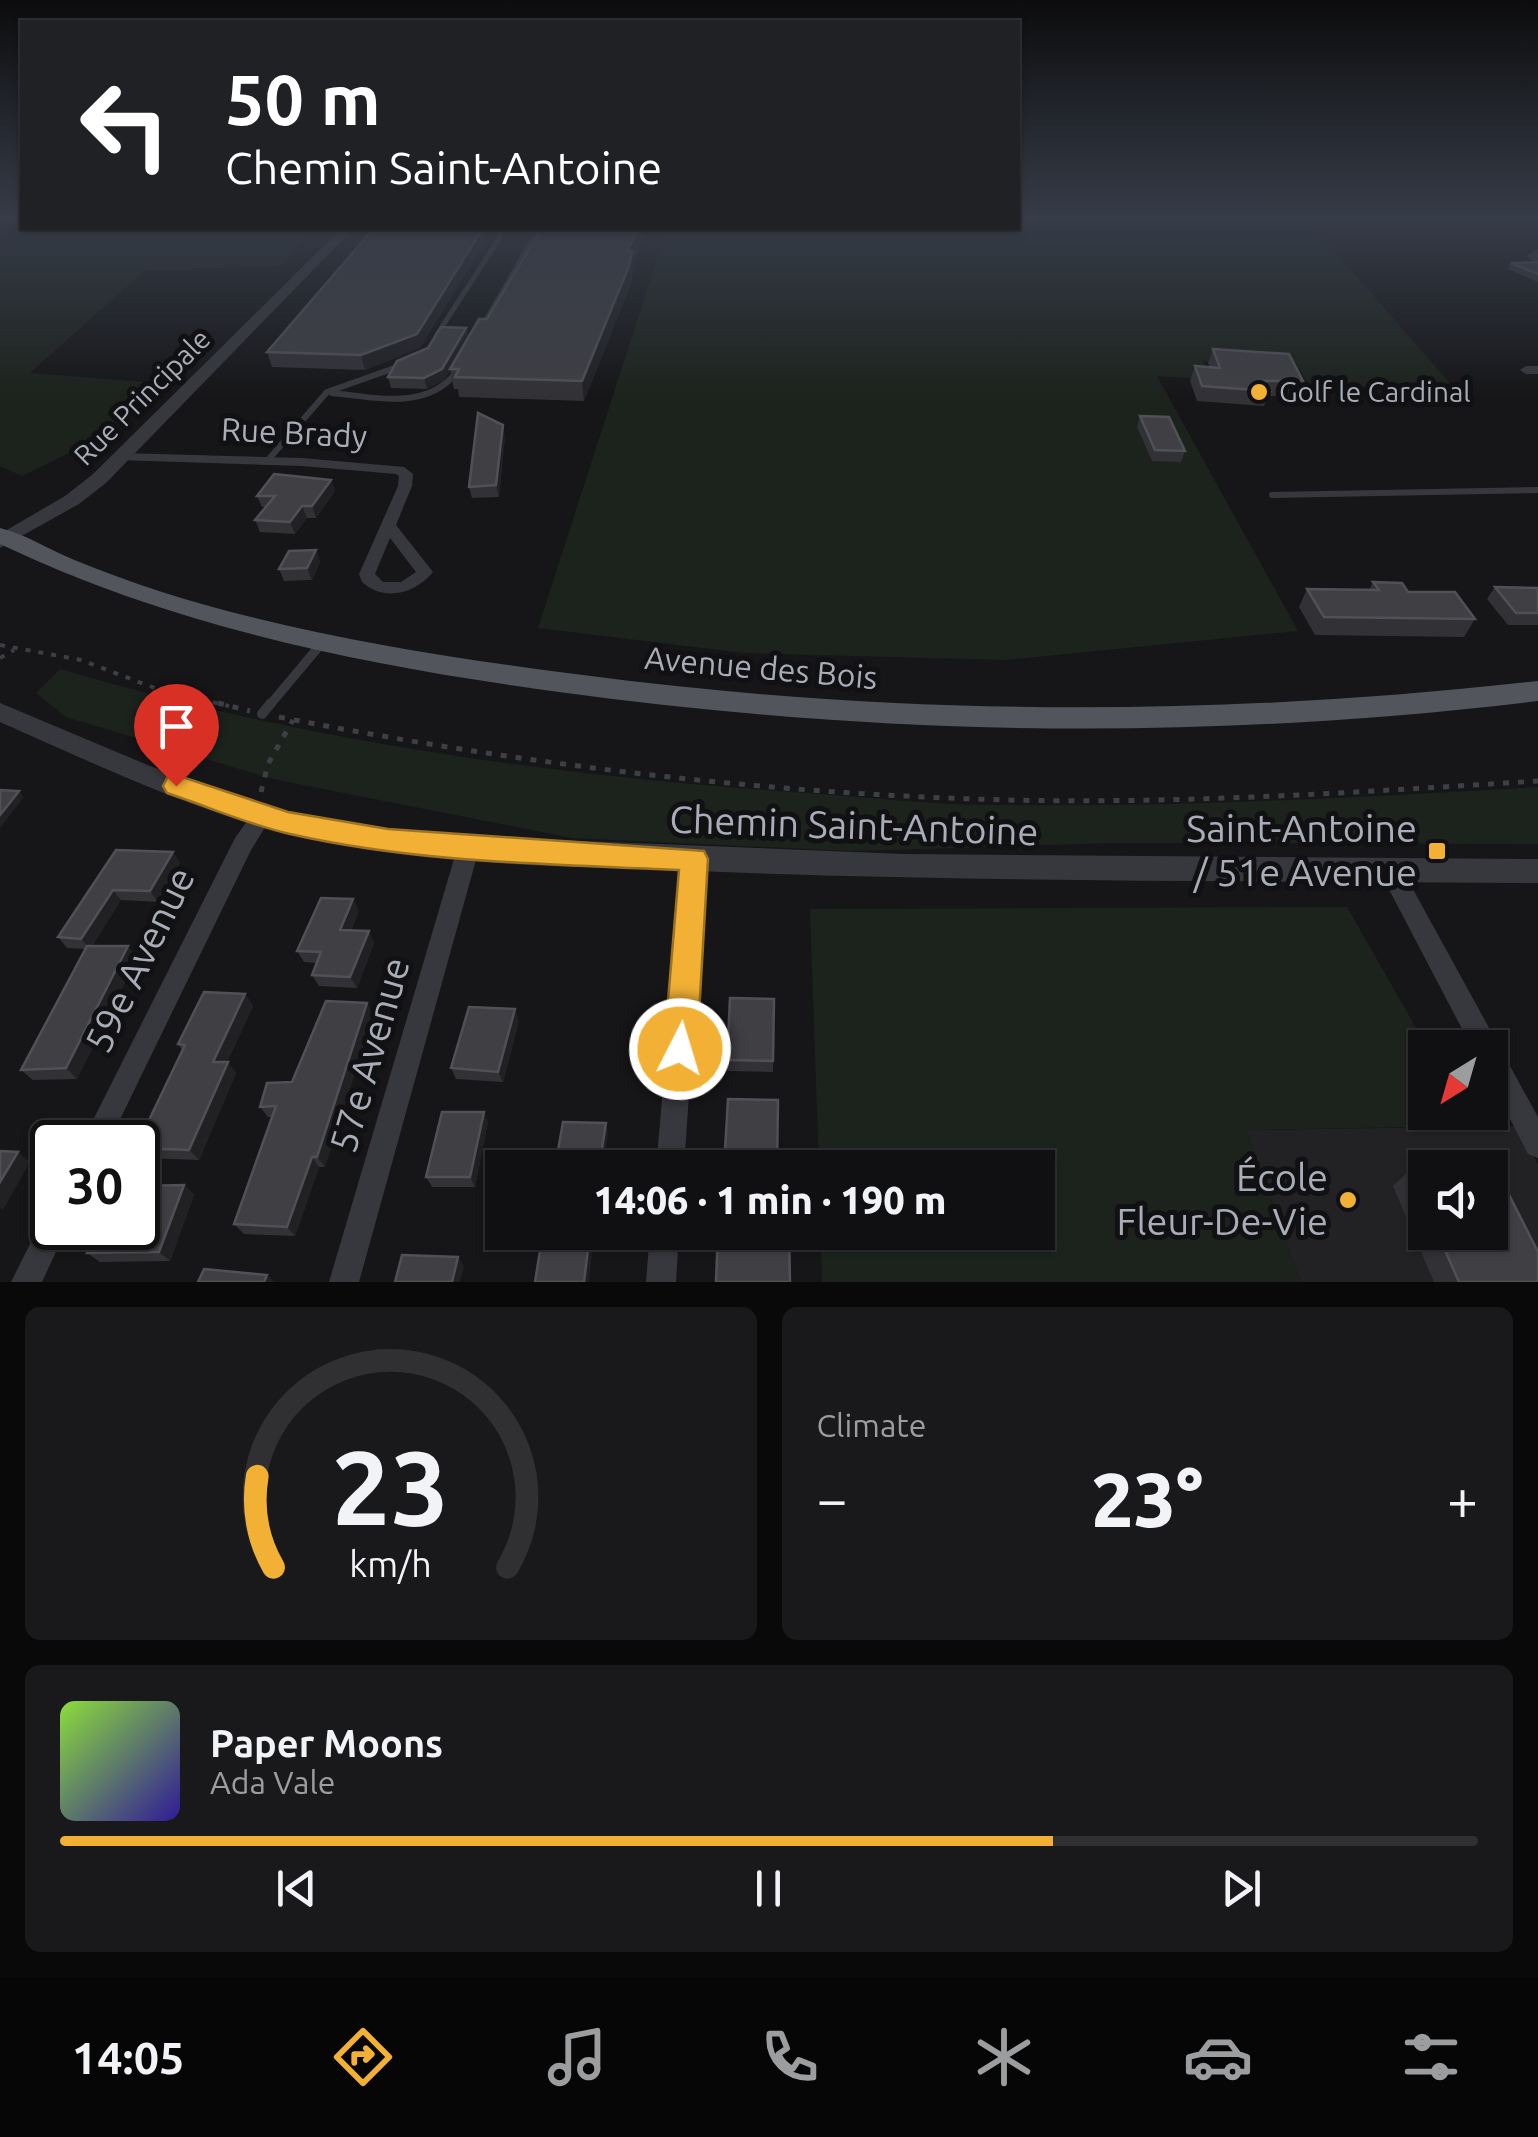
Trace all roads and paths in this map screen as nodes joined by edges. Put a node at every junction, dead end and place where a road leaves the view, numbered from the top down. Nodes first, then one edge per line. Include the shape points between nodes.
1 (299, 278) edge
2 (474, 278) edge
3 (510, 278) edge
4 (435, 337) edge
5 (476, 338) edge
6 (412, 362) edge
7 (458, 370) edge
8 (327, 392) junction
9 (123, 457) junction
10 (268, 460) junction
11 (1538, 490) edge
12 (1272, 494) dead end
13 (389, 527) dead end
14 (2, 538) edge
15 (0, 644) edge
16 (321, 644) junction
17 (14, 650) junction
18 (0, 658) edge
19 (1538, 691) edge
20 (0, 712) edge
21 (262, 714) junction
22 (293, 720) junction
23 (1538, 781) edge
24 (262, 816) junction
25 (468, 849) junction
26 (694, 859) junction
27 (1390, 870) junction
28 (1538, 872) edge
29 (1476, 1030) edge
30 (1508, 1088) edge
31 (106, 1120) edge
32 (1538, 1144) edge
33 (671, 1150) edge
34 (42, 1250) edge
35 (663, 1250) edge
36 (26, 1282) edge
37 (344, 1282) edge
38 (660, 1282) edge

1 - 9 street, Rue Principale
2 - 4 lane
3 - 5 lane
6 - 8 lane
7 - 8 lane via 449,385 422,399
8 - 10 lane
9 - 10 street, Rue Brady
9 - 14 street, Rue Principale via 72,500
10 - 13 street, Rue Brady via 403,472 405,486
11 - 12 lane
14 - 16 main road, Avenue des Bois via 173,603
15 - 17 path
16 - 19 main road, Avenue des Bois via 672,698 944,717 1291,714
16 - 21 lane
17 - 18 path
17 - 21 path via 80,660 160,690
20 - 24 street, Chemin Saint-Antoine
21 - 22 path
22 - 23 path via 652,776 907,796 1187,800
22 - 24 path via 263,779
24 - 25 street, Chemin Saint-Antoine
24 - 31 street, 59e Avenue
25 - 26 street, Chemin Saint-Antoine
25 - 37 street, 57e Avenue
26 - 27 street, Chemin Saint-Antoine
26 - 33 street
27 - 28 street, Chemin Saint-Antoine
27 - 29 street
30 - 32 street
34 - 36 street
35 - 38 street

